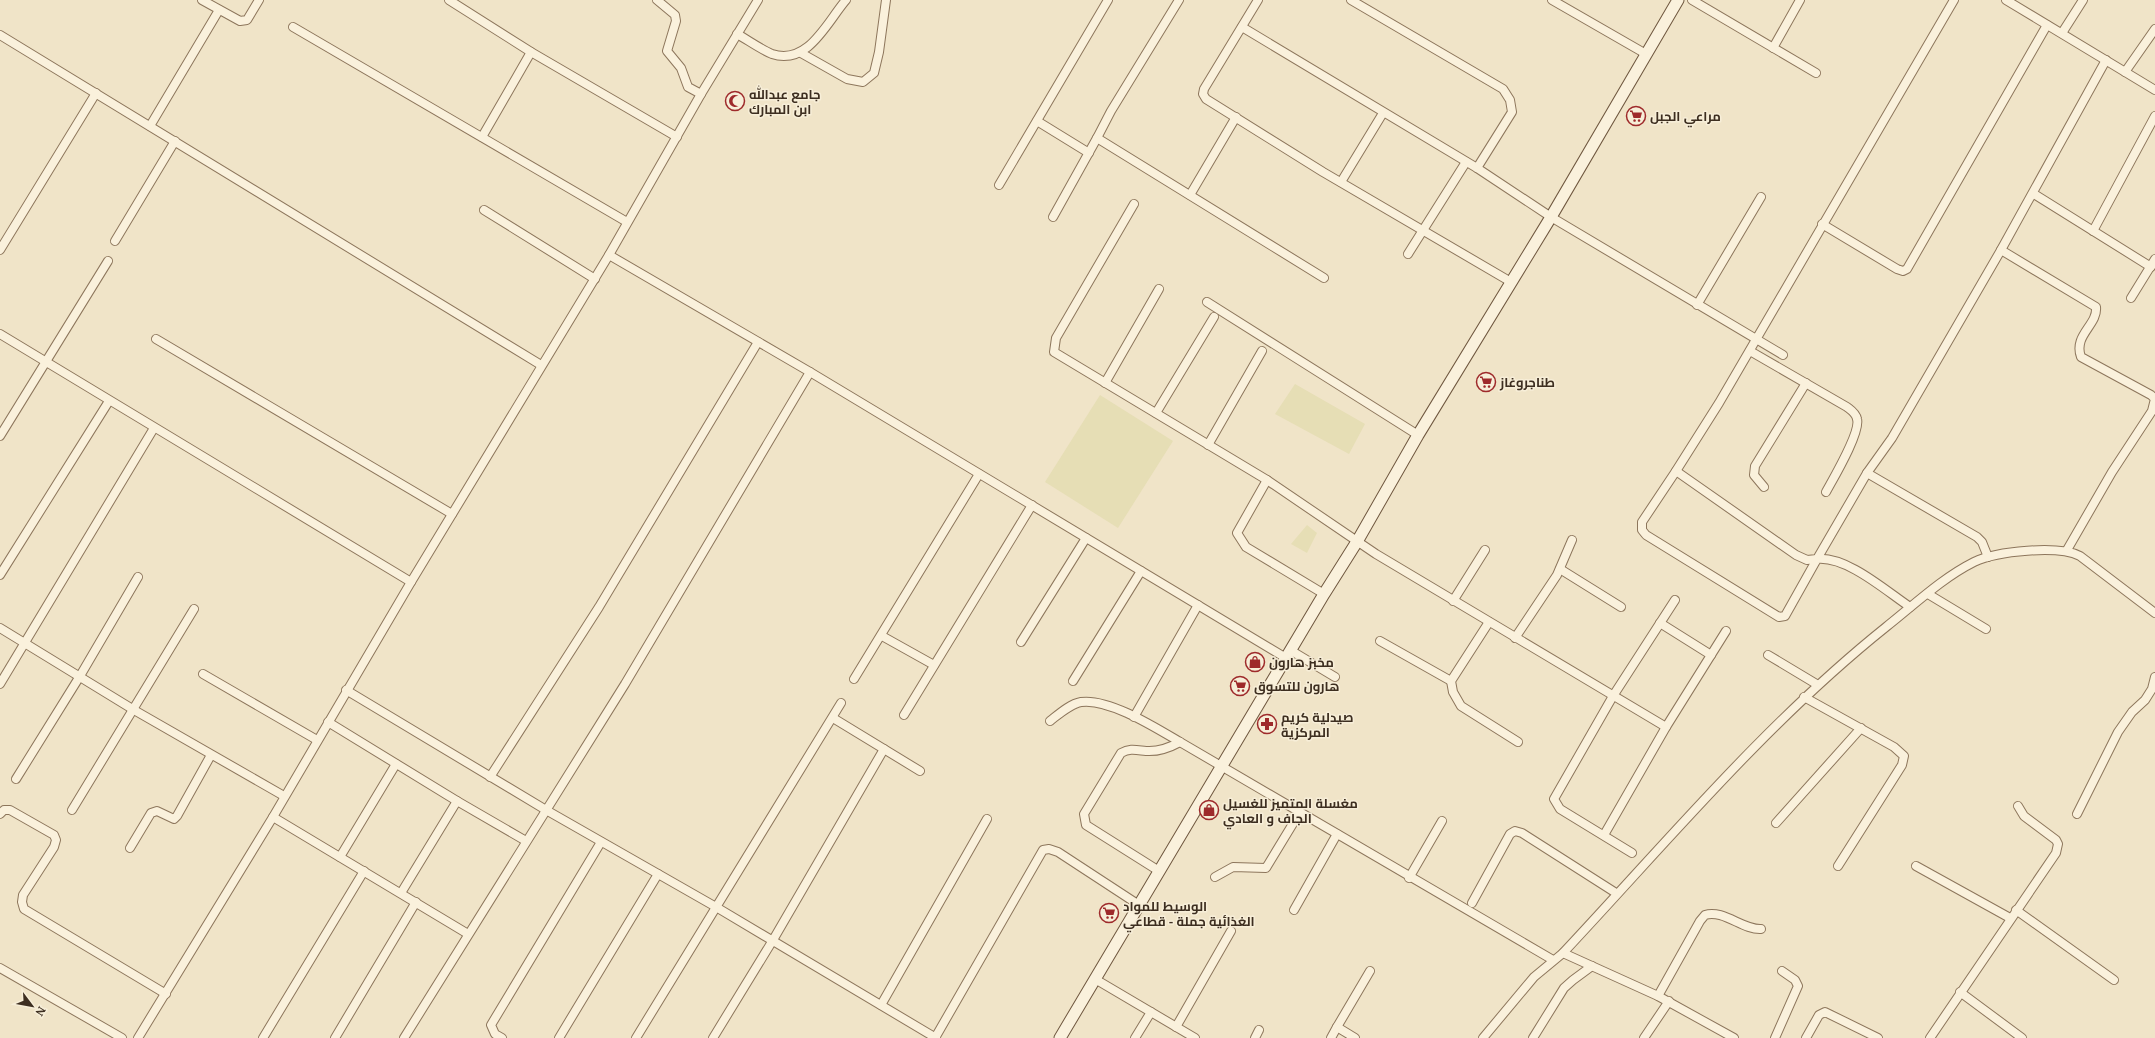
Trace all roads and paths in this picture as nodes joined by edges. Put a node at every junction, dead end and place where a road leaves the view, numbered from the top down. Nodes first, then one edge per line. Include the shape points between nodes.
1 (202, 0) edge
2 (259, 0) edge
3 (450, 0) edge
4 (657, 0) edge
5 (758, 0) edge
6 (846, 0) edge
7 (886, 0) edge
8 (1108, 0) edge
9 (1179, 0) edge
10 (1258, 0) edge
11 (1351, 0) edge
12 (1552, 0) edge
13 (1678, 0) edge
14 (1692, 0) edge
15 (1800, 0) edge
16 (1954, 0) edge
17 (2006, 0) edge
18 (2083, 0) edge
19 (219, 10) junction
20 (2047, 25) junction
21 (294, 27) dead end
22 (1242, 27) junction
23 (2155, 29) edge
24 (2062, 33) junction
25 (737, 34) junction
26 (0, 35) edge
27 (1773, 48) junction
28 (531, 52) junction
29 (801, 53) junction
30 (1646, 54) junction
31 (2106, 60) junction
32 (2125, 72) junction
33 (1816, 73) dead end
34 (2155, 90) edge
35 (96, 93) junction
36 (701, 94) junction
37 (1383, 113) junction
38 (2155, 116) edge
39 (1236, 117) junction
40 (1037, 121) junction
41 (150, 126) junction
42 (482, 137) junction
43 (677, 137) junction
44 (1097, 138) junction
45 (175, 141) junction
46 (1089, 153) junction
47 (1466, 162) junction
48 (1477, 168) junction
49 (1341, 182) junction
50 (999, 185) dead end
51 (2034, 194) junction
52 (1190, 195) junction
53 (1761, 197) dead end
54 (1134, 204) dead end
55 (484, 210) dead end
56 (1053, 216) dead end
57 (1551, 218) junction
58 (627, 222) junction
59 (1822, 224) junction
60 (1424, 230) junction
61 (2093, 231) junction
62 (116, 241) dead end
63 (0, 250) edge
64 (2001, 250) junction
65 (1408, 254) dead end
66 (609, 255) junction
67 (2155, 259) edge
68 (108, 261) dead end
69 (2150, 267) junction
70 (1324, 278) dead end
71 (594, 279) junction
72 (1512, 282) junction
73 (1159, 289) dead end
74 (2131, 298) dead end
75 (1207, 302) dead end
76 (1697, 305) junction
77 (1214, 317) dead end
78 (0, 334) edge
79 (156, 339) dead end
80 (1756, 340) junction
81 (758, 342) junction
82 (1262, 351) dead end
83 (1750, 351) junction
84 (1783, 355) dead end
85 (45, 362) junction
86 (541, 365) junction
87 (810, 372) junction
88 (1105, 383) junction
89 (1806, 383) junction
90 (109, 401) junction
91 (1156, 414) junction
92 (154, 428) junction
93 (1418, 435) junction
94 (0, 436) edge
95 (1208, 445) junction
96 (1676, 471) junction
97 (1867, 473) junction
98 (979, 474) junction
99 (1267, 480) junction
100 (1764, 487) dead end
101 (1826, 492) dead end
102 (1032, 505) junction
103 (452, 514) junction
104 (1086, 538) junction
105 (1358, 540) junction
106 (1572, 540) dead end
107 (1485, 550) dead end
108 (2067, 550) junction
109 (1988, 557) junction
110 (1818, 559) junction
111 (1560, 569) junction
112 (1141, 571) junction
113 (0, 575) edge
114 (138, 577) dead end
115 (411, 582) junction
116 (1324, 594) junction
117 (1928, 594) junction
118 (1675, 600) dead end
119 (1453, 601) junction
120 (1198, 605) junction
121 (1621, 607) dead end
122 (1910, 607) junction
123 (194, 609) dead end
124 (2155, 613) edge
125 (1488, 622) junction
126 (1660, 623) junction
127 (0, 628) edge
128 (1986, 629) dead end
129 (1726, 632) dead end
130 (882, 636) junction
131 (1515, 638) junction
132 (1380, 641) dead end
133 (1021, 642) dead end
134 (24, 644) junction
135 (1288, 654) junction
136 (1711, 655) junction
137 (1768, 655) dead end
138 (934, 665) junction
139 (203, 674) dead end
140 (80, 676) junction
141 (1335, 677) dead end
142 (2155, 677) edge
143 (854, 679) dead end
144 (1073, 681) dead end
145 (1451, 681) junction
146 (0, 684) edge
147 (1818, 685) junction
148 (346, 690) junction
149 (1613, 696) junction
150 (1804, 697) junction
151 (841, 703) dead end
152 (134, 710) junction
153 (904, 715) dead end
154 (1134, 717) junction
155 (833, 718) junction
156 (1050, 721) dead end
157 (328, 722) junction
158 (1666, 727) junction
159 (1861, 728) junction
160 (317, 740) junction
161 (1180, 742) junction
162 (1518, 742) dead end
163 (884, 749) junction
164 (211, 755) junction
165 (396, 764) junction
166 (1222, 766) junction
167 (920, 771) dead end
168 (490, 777) junction
169 (16, 779) dead end
170 (284, 796) junction
171 (457, 801) junction
172 (2018, 806) dead end
173 (72, 810) dead end
174 (546, 810) junction
175 (1300, 812) junction
176 (0, 814) edge
177 (2077, 814) dead end
178 (273, 817) junction
179 (987, 819) dead end
180 (1442, 821) dead end
181 (1776, 823) dead end
182 (1337, 834) junction
183 (1604, 835) junction
184 (526, 841) junction
185 (601, 842) junction
186 (130, 848) dead end
187 (1632, 853) dead end
188 (340, 857) junction
189 (1838, 866) dead end
190 (1916, 866) dead end
191 (364, 871) junction
192 (1159, 871) junction
193 (658, 874) junction
194 (1216, 878) dead end
195 (1409, 878) junction
196 (401, 893) junction
197 (1616, 893) junction
198 (416, 902) junction
199 (1472, 903) dead end
200 (1139, 905) junction
201 (716, 907) junction
202 (1294, 910) dead end
203 (2016, 910) junction
204 (2010, 918) junction
205 (1762, 928) dead end
206 (1231, 931) dead end
207 (468, 934) junction
208 (773, 940) junction
209 (1563, 953) junction
210 (1553, 960) junction
211 (1592, 966) junction
212 (0, 968) edge
213 (1370, 971) dead end
214 (1782, 971) dead end
215 (1095, 979) junction
216 (2114, 980) dead end
217 (1960, 992) junction
218 (166, 994) junction
219 (1658, 996) junction
220 (1669, 1001) junction
221 (882, 1006) junction
222 (1151, 1012) junction
223 (1176, 1026) junction
224 (1337, 1027) junction
225 (1720, 1035) edge
226 (122, 1038) edge
227 (138, 1038) edge
228 (263, 1038) edge
229 (335, 1038) edge
230 (404, 1038) edge
231 (502, 1038) edge
232 (559, 1038) edge
233 (636, 1038) edge
234 (712, 1038) edge
235 (935, 1038) edge
236 (1060, 1038) edge
237 (1135, 1038) edge
238 (1195, 1038) edge
239 (1331, 1038) edge
240 (1356, 1038) edge
241 (1483, 1038) edge
242 (1533, 1038) edge
243 (1644, 1038) edge
244 (1734, 1038) edge
245 (1775, 1038) edge
246 (1806, 1038) edge
247 (1878, 1038) edge
248 (1930, 1038) edge
249 (2022, 1038) edge

1 - 19 street
2 - 19 street via 247,20 240,21
3 - 28 street
4 - 36 street via 675,15 676,21 667,51 681,68 688,87
5 - 25 street
6 - 29 street
7 - 29 street via 880,52 874,73 863,82 847,79
8 - 40 street
9 - 44 street
10 - 22 street
11 - 48 street via 1503,89 1510,100 1512,112
12 - 30 street
13 - 30 street
14 - 27 street
15 - 27 street
16 - 59 street via 1921,60
17 - 20 street
18 - 24 street
19 - 41 street
20 - 24 street
20 - 59 street via 1907,269 1897,269
21 - 42 street
22 - 37 street
22 - 39 street via 1203,94 1206,99
23 - 32 street
24 - 31 street
25 - 29 street via 773,54 789,56
25 - 36 street
26 - 35 street
27 - 33 street
28 - 42 street
28 - 43 street
30 - 57 street
31 - 32 street
31 - 51 street
32 - 34 street
35 - 41 street
35 - 63 street
36 - 43 street
37 - 47 street
37 - 49 street
38 - 61 street
39 - 49 street
39 - 52 street
40 - 46 street
40 - 50 street
41 - 45 street
42 - 58 street
43 - 58 street
44 - 46 street
44 - 52 street
45 - 62 street
45 - 86 street
46 - 56 street
47 - 48 street
47 - 60 street
48 - 57 street
49 - 60 street
51 - 61 street
51 - 64 street
52 - 70 street
53 - 76 street
54 - 88 street via 1054,345 1054,352
55 - 71 street
57 - 72 street
57 - 76 street
58 - 66 street
59 - 80 street
60 - 65 street
60 - 72 street
61 - 69 street
64 - 97 street via 1892,438
64 - 108 street via 2096,307 2095,315 2079,344 2081,357 2155,399 2152,411 2112,472
66 - 71 street
66 - 81 street
67 - 69 street
68 - 85 street
69 - 74 street
71 - 86 street
72 - 93 street
73 - 88 street
75 - 93 street
76 - 80 street
77 - 91 street
78 - 85 street
79 - 103 street
80 - 83 street
80 - 84 street
81 - 87 street
81 - 168 street via 599,607
82 - 95 street
83 - 89 street
83 - 96 street
85 - 90 street
85 - 94 street
86 - 103 street
87 - 98 street
87 - 174 street via 685,585
88 - 91 street
89 - 100 street via 1755,466 1754,475
89 - 101 street via 1847,407 1857,418 1858,424 1850,446
90 - 92 street
90 - 113 street
91 - 95 street
92 - 115 street
92 - 134 street
93 - 105 street
95 - 99 street
96 - 110 street via 1796,555 1807,560
96 - 110 street via 1642,522 1642,530 1646,535 1783,618
97 - 109 street via 1977,537
97 - 110 street
98 - 102 street
98 - 130 street
99 - 105 street
99 - 116 street via 1237,534 1240,540 1246,547
102 - 104 street
102 - 138 street
103 - 115 street
104 - 112 street
104 - 133 street
105 - 116 street
105 - 119 street via 1376,554
106 - 111 street
107 - 119 street
108 - 109 street
108 - 124 street via 2080,556
109 - 117 street via 1965,568
110 - 122 street via 1829,558 1841,563
111 - 121 street
111 - 131 street
112 - 120 street
112 - 144 street
114 - 140 street
115 - 148 street
116 - 135 street
117 - 122 street
117 - 128 street
118 - 126 street
119 - 125 street
120 - 135 street
120 - 154 street
122 - 147 street
123 - 152 street
125 - 131 street
125 - 145 street
126 - 136 street
126 - 149 street
127 - 134 street
129 - 136 street
130 - 138 street
130 - 143 street
131 - 149 street
132 - 145 street
134 - 140 street
134 - 146 street
135 - 141 street
135 - 166 street
136 - 158 street
137 - 147 street
138 - 153 street
139 - 160 street
140 - 152 street
140 - 169 street
142 - 177 street via 2152,689 2145,700 2132,712 2118,732
145 - 162 street via 1453,692 1461,706
147 - 150 street
148 - 157 street
148 - 168 street
149 - 158 street
149 - 183 street via 1554,799 1560,809
150 - 159 street
150 - 197 street
151 - 155 street
152 - 164 street
152 - 173 street
154 - 156 street via 1103,704 1081,702
154 - 161 street
155 - 163 street
155 - 201 street
157 - 160 street
157 - 165 street
158 - 183 street
159 - 181 street
159 - 189 street via 1901,752 1904,760
160 - 170 street
161 - 166 street
161 - 192 street via 1169,749 1135,749 1121,754 1084,814 1086,825
163 - 167 street
163 - 208 street
164 - 170 street
164 - 186 street via 177,816 174,819 157,811 151,813
165 - 171 street
165 - 188 street
166 - 175 street
166 - 192 street
168 - 174 street
170 - 178 street
171 - 184 street
171 - 196 street
172 - 203 street via 2024,816 2056,840 2058,847
174 - 184 street
174 - 185 street
175 - 182 street
175 - 194 street via 1266,868 1233,867
176 - 218 street via 4,810 10,810 54,835 56,840 23,895 24,909
178 - 188 street
178 - 218 street
179 - 221 street
180 - 195 street
182 - 195 street
182 - 202 street
183 - 187 street
184 - 207 street
185 - 193 street
185 - 231 street via 491,1025 495,1034
188 - 191 street
190 - 204 street
191 - 196 street
191 - 228 street
192 - 200 street
193 - 201 street
193 - 232 street
195 - 210 street
196 - 198 street
197 - 199 street via 1515,831 1510,834
197 - 209 street
198 - 207 street
198 - 229 street
200 - 215 street
200 - 235 street via 1058,852 1043,850
201 - 208 street
201 - 233 street
203 - 204 street
203 - 216 street
204 - 217 street
205 - 219 street via 1754,928 1715,914 1705,915
206 - 223 street
207 - 230 street
208 - 221 street
208 - 234 street
209 - 210 street
209 - 211 street
210 - 241 street via 1534,977
211 - 219 street
211 - 242 street via 1564,988
212 - 226 street
213 - 224 street
214 - 245 street via 1795,980 1798,986
215 - 222 street
215 - 236 street
217 - 248 street
217 - 249 street
218 - 227 street
219 - 220 street
220 - 225 street
220 - 243 street
221 - 235 street
222 - 223 street
222 - 237 street
223 - 238 street
224 - 239 street
224 - 240 street
225 - 244 street
246 - 247 street via 1819,1015 1825,1012

